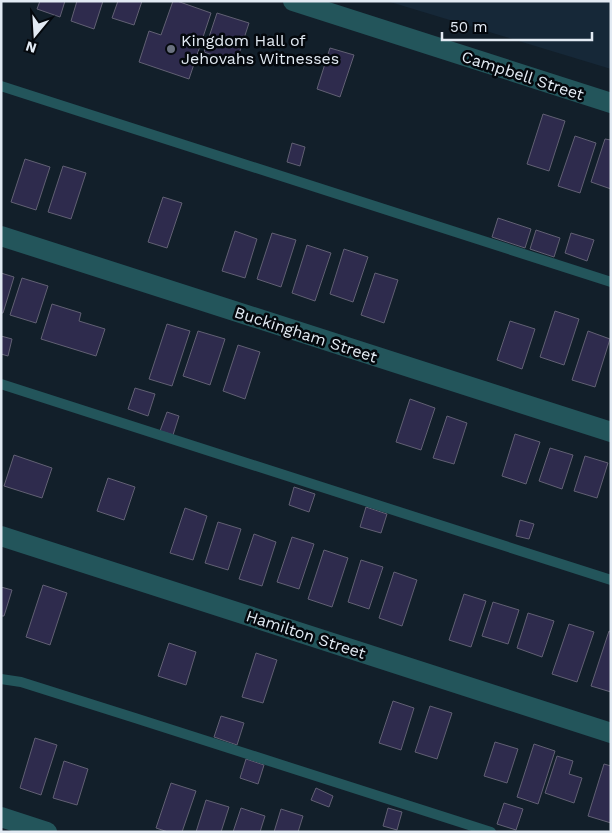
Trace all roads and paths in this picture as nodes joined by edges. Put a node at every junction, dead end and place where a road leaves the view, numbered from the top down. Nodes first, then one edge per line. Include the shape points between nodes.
1 (293, 1) edge
2 (1, 86) edge
3 (611, 103) edge
4 (1, 236) edge
5 (611, 282) edge
6 (1, 384) edge
7 (611, 432) edge
8 (1, 536) edge
9 (611, 580) edge
10 (1, 679) edge
11 (611, 733) edge
12 (1, 817) edge
13 (47, 832) edge
14 (491, 832) edge

1 - 3 street, Campbell Street
2 - 5 lane
4 - 7 street, Buckingham Street
6 - 9 lane
8 - 11 street, Hamilton Street
10 - 14 lane via 21,682
12 - 13 street

